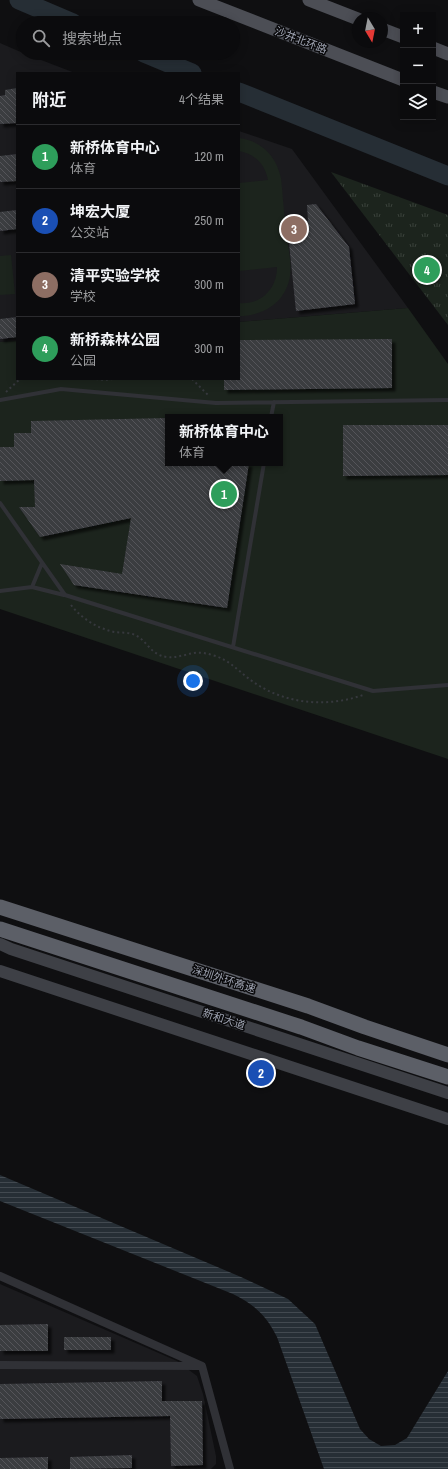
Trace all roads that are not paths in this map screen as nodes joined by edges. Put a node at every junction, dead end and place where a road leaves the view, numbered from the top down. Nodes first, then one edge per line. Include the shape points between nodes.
1 (199, 0) edge
2 (309, 0) edge
3 (240, 16) edge
4 (240, 16) edge
5 (352, 17) edge
6 (388, 31) edge
7 (400, 36) edge
8 (436, 49) edge
9 (448, 54) edge
10 (400, 79) edge
11 (436, 93) edge
12 (448, 97) edge
13 (0, 400) edge
14 (448, 400) edge
15 (274, 402) junction
16 (272, 414) edge
17 (263, 466) edge
18 (0, 503) edge
19 (42, 563) junction
20 (32, 588) junction
21 (0, 590) edge
22 (65, 595) junction
23 (233, 647) junction
24 (448, 685) edge
25 (0, 906) edge
26 (0, 930) edge
27 (0, 944) edge
28 (0, 971) edge
29 (448, 1054) edge
30 (448, 1077) edge
31 (448, 1093) edge
32 (448, 1119) edge
33 (0, 1276) edge
34 (0, 1365) edge
35 (202, 1366) junction
36 (230, 1469) edge

1 - 3 main road, 沙井北环路
2 - 5 main road
4 - 10 main road, 沙井北环路
6 - 7 main road
8 - 9 main road
11 - 12 main road
13 - 15 lane via 61,389 216,403
14 - 15 lane
15 - 16 lane
17 - 23 lane
18 - 19 lane
19 - 20 lane
19 - 22 lane
20 - 21 lane
20 - 22 lane
22 - 23 lane
23 - 24 lane via 373,691
25 - 29 highway, 深圳外环高速
26 - 30 highway, 深圳外环高速
27 - 31 main road, 新和大道
28 - 32 main road
33 - 35 street
34 - 35 street
35 - 36 street

